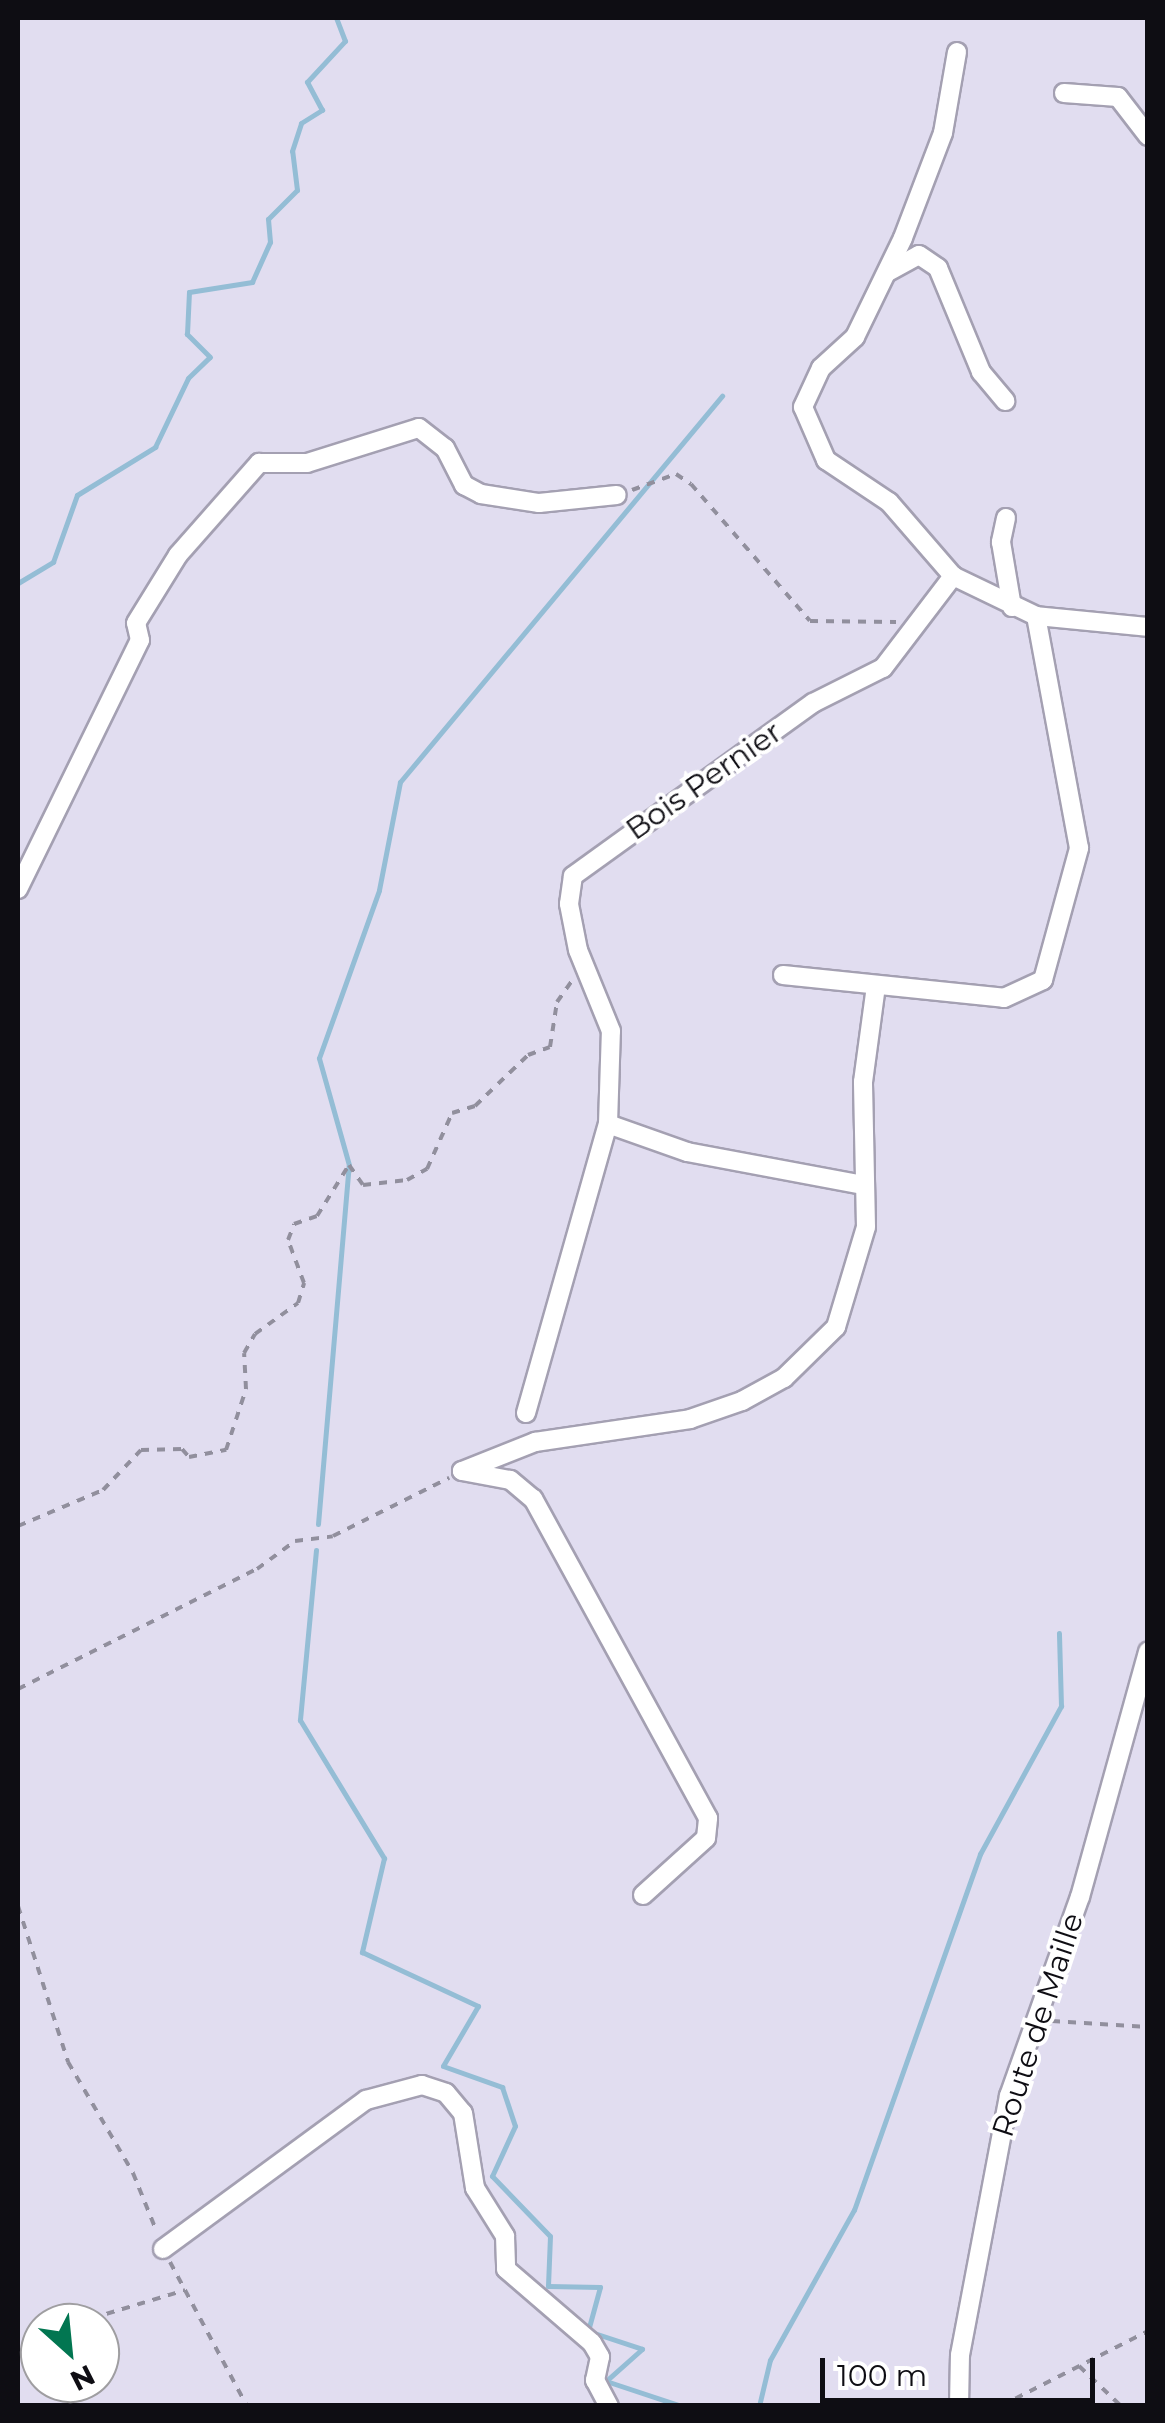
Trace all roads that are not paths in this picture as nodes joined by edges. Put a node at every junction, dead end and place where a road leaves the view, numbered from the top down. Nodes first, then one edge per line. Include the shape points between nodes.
1 (957, 52) dead end
2 (1064, 93) dead end
3 (1148, 136) edge
4 (884, 276) junction
5 (1006, 401) dead end
6 (617, 495) road end
7 (1006, 518) dead end
8 (953, 576) junction
9 (1012, 607) junction
10 (1036, 616) junction
11 (1148, 627) edge
12 (18, 889) edge
13 (783, 975) dead end
14 (876, 986) junction
15 (608, 1124) junction
16 (864, 1185) junction
17 (526, 1413) dead end
18 (535, 1442) junction
19 (510, 1480) junction
20 (1148, 1651) edge
21 (643, 1894) dead end
22 (163, 2248) road end
23 (609, 2406) edge
24 (959, 2406) edge

1 - 4 street via 944,133
2 - 3 street via 1118,98
4 - 5 street via 918,255 928,258 948,286 981,372
4 - 8 street via 855,337 821,368 803,406 826,460 890,502
6 - 12 street via 539,503 481,494 464,485 445,448 420,428 307,463 259,462 178,555 136,623 140,640
7 - 9 street via 1001,542
8 - 9 street
8 - 15 street, Bois Pernier via 882,668 813,703 573,876 568,904 611,1031
9 - 10 street
10 - 11 street
10 - 14 street via 1079,848 1044,980 1004,998
13 - 14 street
14 - 16 street via 862,1082
15 - 16 street via 687,1152
15 - 17 street, Bois Pernier
16 - 18 street via 866,1227 836,1327 784,1378 690,1419
18 - 19 street
18 - 19 street via 462,1471
19 - 21 street via 558,1539 708,1818 706,1838
20 - 24 street, Route de Maille via 1009,2096 960,2355
22 - 23 street via 366,2100 422,2084 446,2093 463,2113 475,2188 505,2236 506,2269 592,2343 600,2357 595,2380

